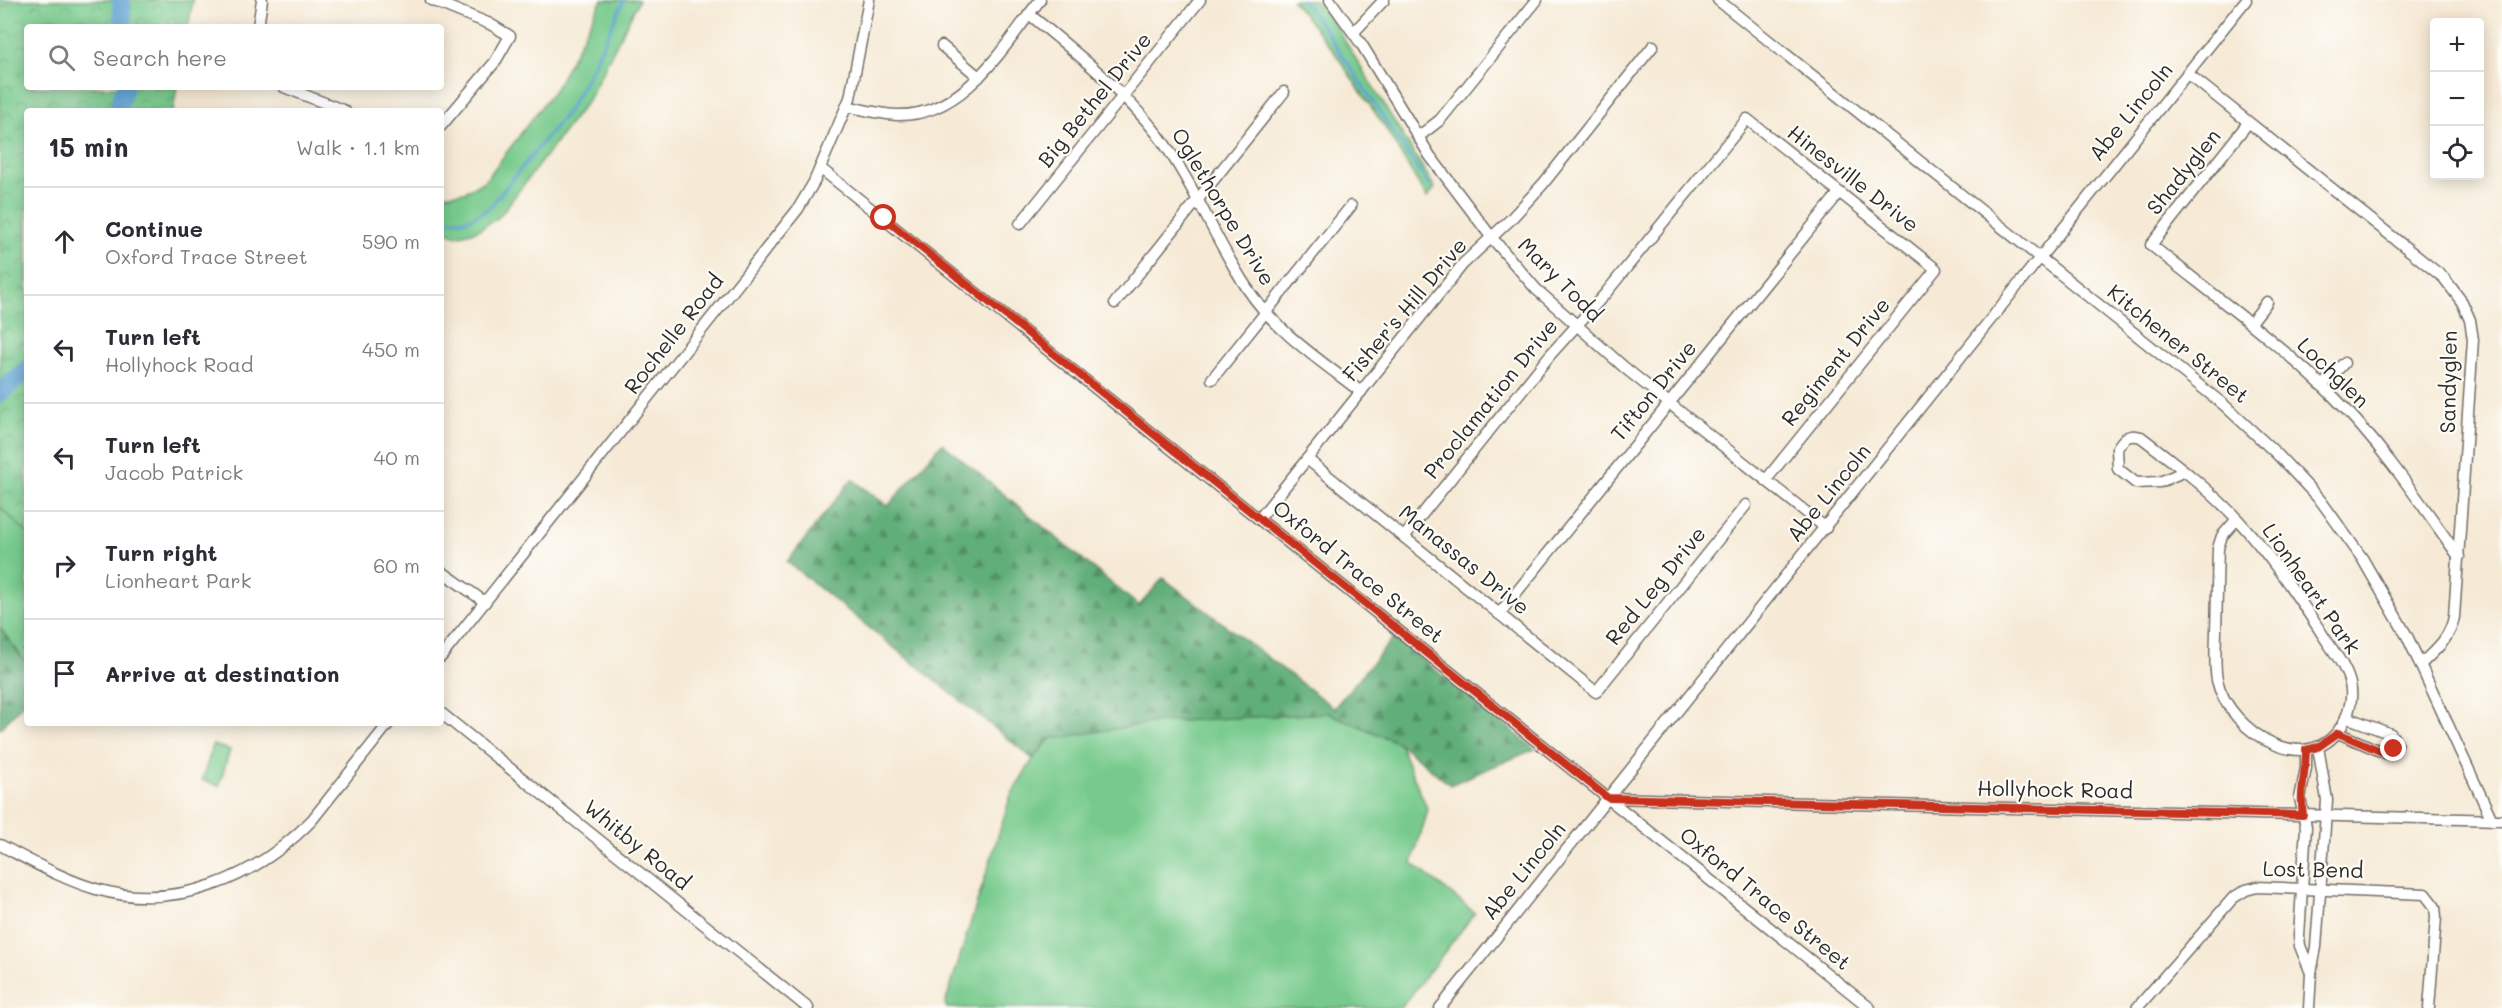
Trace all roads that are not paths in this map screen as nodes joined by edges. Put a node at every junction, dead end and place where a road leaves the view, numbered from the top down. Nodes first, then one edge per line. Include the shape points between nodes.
1 (262, 0) edge
2 (431, 0) edge
3 (868, 0) edge
4 (1040, 0) edge
5 (1200, 0) edge
6 (1330, 0) edge
7 (1384, 0) edge
8 (1537, 0) edge
9 (1718, 0) edge
10 (2246, 0) edge
11 (1029, 14) junction
12 (258, 24) edge
13 (1354, 32) junction
14 (942, 46) dead end
15 (1653, 46) dead end
16 (2187, 73) junction
17 (979, 77) junction
18 (292, 90) edge
19 (1284, 92) dead end
20 (1124, 95) junction
21 (847, 106) junction
22 (337, 108) edge
23 (1747, 119) joint
24 (444, 122) edge
25 (2248, 123) junction
26 (1419, 137) junction
27 (820, 168) junction
28 (1839, 193) junction
29 (1198, 197) junction
30 (1351, 206) dead end
31 (1020, 224) dead end
32 (1491, 238) junction
33 (2151, 245) joint
34 (2039, 258) junction
35 (1936, 269) joint
36 (2267, 302) dead end
37 (1115, 303) dead end
38 (1267, 312) junction
39 (2250, 324) junction
40 (1576, 326) junction
41 (2344, 363) dead end
42 (1212, 380) dead end
43 (2322, 386) junction
44 (1361, 393) junction
45 (1670, 403) junction
46 (1306, 459) junction
47 (2185, 471) junction
48 (1766, 480) junction
49 (1746, 505) dead end
50 (1259, 519) junction
51 (2237, 519) junction
52 (1826, 528) junction
53 (1404, 537) junction
54 (2459, 557) junction
55 (444, 573) edge
56 (485, 602) junction
57 (1499, 614) junction
58 (444, 653) edge
59 (2420, 665) junction
60 (1596, 692) joint
61 (444, 715) edge
62 (2346, 717) junction
63 (387, 726) edge
64 (2374, 727) junction
65 (2338, 733) junction
66 (2366, 745) junction
67 (2318, 747) junction
68 (2306, 750) junction
69 (2305, 774) junction
70 (2323, 774) junction
71 (1608, 798) junction
72 (2303, 815) junction
73 (2324, 816) junction
74 (2497, 820) edge
75 (0, 845) edge
76 (2301, 889) junction
77 (2319, 890) junction
78 (2311, 973) junction
79 (808, 1008) edge
80 (1440, 1008) edge
81 (1870, 1008) edge
82 (2137, 1008) edge
83 (2309, 1008) edge
84 (2429, 1008) edge

1 - 12 street
2 - 24 street via 510,36 495,62
3 - 21 street, Rochelle Road
4 - 11 street
5 - 20 street, Big Bethel Drive
6 - 13 street, Mary Todd
7 - 13 street
8 - 26 street via 1440,120
9 - 34 street, Kitchener Street
10 - 16 street, Abe Lincoln
11 - 17 street
11 - 20 street, Oglethorpe Drive
13 - 26 street, Mary Todd
14 - 17 street
15 - 32 street, Fisher's Hill Drive via 1543,184
16 - 25 street, Sandyglen
16 - 34 street, Abe Lincoln
17 - 21 street via 955,99 927,111 898,115
18 - 22 street
19 - 29 street
20 - 29 street, Oglethorpe Drive via 1158,135
20 - 31 street, Big Bethel Drive
21 - 27 street, Rochelle Road
23 - 28 street, Hinesville Drive
23 - 40 street, Proclamation Drive
25 - 33 street, Shadyglen
25 - 54 street, Sandyglen via 2437,271 2462,302 2473,340
26 - 32 street, Mary Todd
27 - 50 street, Oxford Trace Street
27 - 56 street, Rochelle Road via 798,209
28 - 35 street, Hinesville Drive
28 - 45 street, Tifton Drive
29 - 37 street
29 - 38 street, Oglethorpe Drive via 1248,290
30 - 38 street
32 - 40 street, Mary Todd via 1536,289
32 - 44 street, Fisher's Hill Drive via 1463,264
33 - 39 street, Lochglen
34 - 52 street, Abe Lincoln
34 - 59 street, Kitchener Street via 2224,405 2321,501 2362,558
35 - 48 street, Regiment Drive
36 - 39 street
38 - 42 street
38 - 44 street, Oglethorpe Drive
39 - 43 street, Lochglen
40 - 45 street, Mary Todd
40 - 53 street, Proclamation Drive
41 - 43 street
43 - 54 street, Lochglen via 2374,442
44 - 46 street, Fisher's Hill Drive
45 - 48 street, Mary Todd
45 - 57 street, Tifton Drive
46 - 50 street, Fisher's Hill Drive
46 - 53 street, Manassas Drive
47 - 47 street, Lionheart Park via 2160,482 2136,483 2118,469 2117,449 2127,436 2134,435
47 - 51 street, Lionheart Park
48 - 52 street, Mary Todd
49 - 60 street, Red Leg Drive
50 - 71 street, Oxford Trace Street
51 - 62 street, Lionheart Park via 2291,586 2344,670 2351,685
51 - 68 street via 2222,536 2218,548 2217,680 2227,702 2255,734 2286,748
52 - 71 street, Abe Lincoln
53 - 57 street, Manassas Drive
54 - 59 street, Sandyglen via 2452,627 2445,641
55 - 56 street
56 - 58 street, Rochelle Road
57 - 60 street, Manassas Drive
59 - 74 street, Kitchener Street
61 - 79 street, Whitby Road
62 - 64 street
62 - 65 street, Lionheart Park
63 - 75 street via 298,835 258,865 214,885 166,894 115,893 56,873
64 - 66 street
64 - 66 street via 2391,734 2397,744 2385,753
65 - 66 street
65 - 67 street, Lionheart Park
67 - 68 street
67 - 70 street
68 - 69 street
69 - 70 street
69 - 72 street via 2300,798
70 - 73 street via 2327,790
71 - 72 street, Hollyhock Road
71 - 80 street, Abe Lincoln
71 - 81 street, Oxford Trace Street
72 - 73 street, Hollyhock Road
72 - 76 street via 2306,828
73 - 74 street, Hollyhock Road
73 - 77 street
76 - 77 street, Lost Bend
76 - 78 street via 2300,946
76 - 82 street, Lost Bend via 2257,887 2233,898
77 - 78 street
77 - 84 street, Lost Bend via 2420,893 2431,899 2436,917
78 - 83 street

